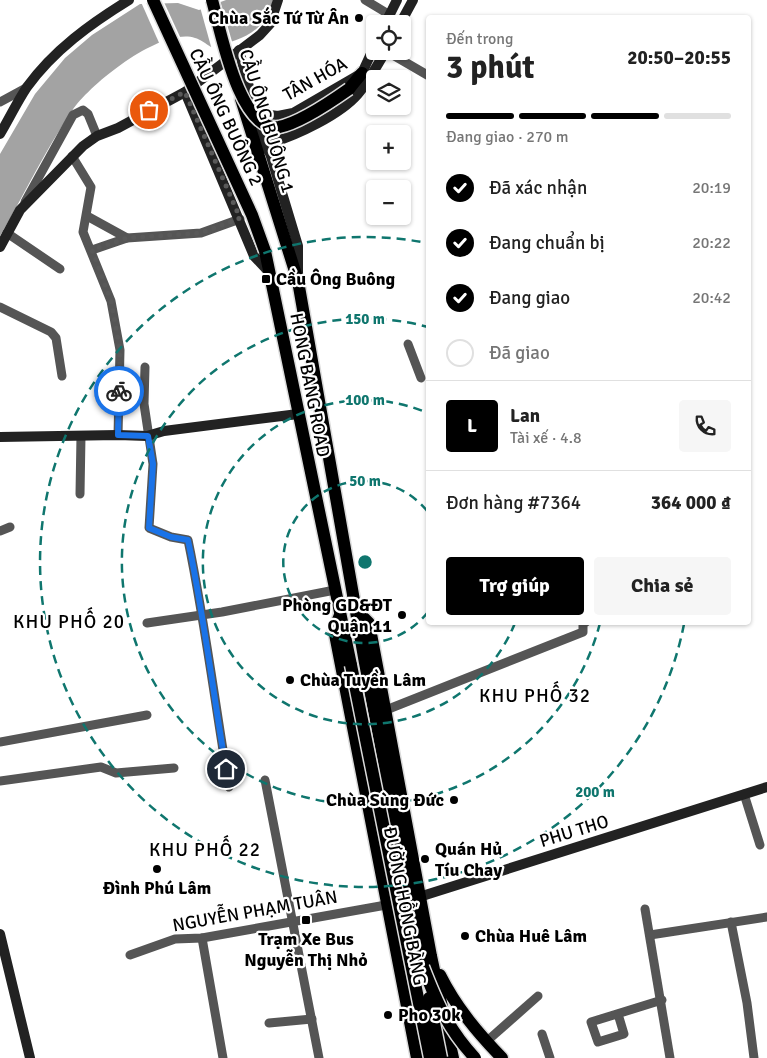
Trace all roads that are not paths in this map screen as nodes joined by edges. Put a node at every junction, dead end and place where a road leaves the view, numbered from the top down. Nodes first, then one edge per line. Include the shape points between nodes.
1 (129, 0) edge
2 (153, 0) edge
3 (212, 0) edge
4 (278, 0) edge
5 (365, 0) edge
6 (397, 0) edge
7 (413, 0) edge
8 (382, 15) edge
9 (389, 15) edge
10 (405, 15) edge
11 (239, 50) junction
12 (368, 60) edge
13 (380, 60) edge
14 (401, 60) edge
15 (362, 72) junction
16 (426, 74) edge
17 (26, 88) junction
18 (185, 92) junction
19 (250, 98) junction
20 (0, 102) edge
21 (0, 134) edge
22 (97, 136) junction
23 (270, 148) junction
24 (72, 156) junction
25 (20, 210) junction
26 (87, 216) junction
27 (240, 218) junction
28 (7, 233) junction
29 (127, 238) junction
30 (0, 247) edge
31 (92, 250) junction
32 (265, 251) joint
33 (290, 251) joint
34 (60, 269) dead end
35 (270, 272) junction
36 (298, 281) junction
37 (0, 307) edge
38 (408, 344) dead end
39 (145, 367) dead end
40 (62, 376) dead end
41 (421, 378) dead end
42 (298, 414) junction
43 (118, 435) junction
44 (81, 436) junction
45 (148, 436) junction
46 (0, 437) edge
47 (80, 494) dead end
48 (10, 527) dead end
49 (0, 531) edge
50 (335, 590) junction
51 (357, 611) junction
52 (204, 614) junction
53 (340, 615) junction
54 (148, 623) dead end
55 (583, 625) edge
56 (386, 710) junction
57 (147, 715) dead end
58 (0, 742) edge
59 (174, 768) dead end
60 (265, 780) dead end
61 (0, 781) edge
62 (228, 787) dead end
63 (767, 787) edge
64 (744, 794) junction
65 (760, 846) dead end
66 (420, 897) junction
67 (386, 905) junction
68 (645, 909) dead end
69 (767, 917) edge
70 (293, 921) junction
71 (731, 922) junction
72 (0, 934) edge
73 (650, 935) junction
74 (202, 938) junction
75 (130, 955) dead end
76 (431, 956) junction
77 (423, 967) junction
78 (538, 996) dead end
79 (662, 1000) junction
80 (618, 1014) dead end
81 (312, 1019) junction
82 (444, 1020) junction
83 (269, 1023) dead end
84 (410, 1026) junction
85 (542, 1034) dead end
86 (487, 1042) junction
87 (30, 1058) edge
88 (222, 1058) edge
89 (319, 1058) edge
90 (417, 1058) edge
91 (430, 1058) edge
92 (441, 1058) edge
93 (453, 1058) edge
94 (475, 1058) edge
95 (502, 1058) edge
96 (550, 1058) edge
97 (670, 1058) edge
98 (754, 1058) edge

1 - 17 street via 68,42
2 - 32 main road, CẦU ÔNG BUÔNG 2, bridge
3 - 19 main road, CẦU ÔNG BUÔNG 1, bridge
4 - 11 street via 270,24
5 - 8 street
6 - 9 street
7 - 10 street
11 - 18 street
11 - 19 street
12 - 15 street, TÂN HÓA
13 - 23 street, TÂN HÓA via 367,82 348,103
14 - 16 street
15 - 19 street, TÂN HÓA via 293,113 270,115
15 - 19 main road, bridge via 349,89 320,108 278,127 263,124 252,116
17 - 20 street
17 - 21 street
18 - 22 street
18 - 27 street
19 - 23 street
19 - 33 main road, CẦU ÔNG BUÔNG 1
22 - 24 street
22 - 25 street via 88,114 83,110 74,115
23 - 36 street via 298,246
24 - 25 street
24 - 26 street via 91,187
25 - 28 street
26 - 29 street
26 - 31 street via 83,232
27 - 29 street via 201,233
27 - 35 street via 254,256
28 - 30 street
28 - 34 street
29 - 31 street
31 - 43 street via 111,301 120,350
32 - 35 main road, HONG BANG ROAD
33 - 36 main road, HONG BANG ROAD
35 - 42 main road, HONG BANG ROAD
36 - 51 main road, HONG BANG ROAD
37 - 40 street via 51,332 56,338
38 - 41 street
39 - 45 street via 144,404
42 - 45 street via 164,431
42 - 50 main road, HONG BANG ROAD
43 - 44 street
43 - 45 street
44 - 46 street
44 - 47 street
45 - 52 street via 153,464 149,528 188,540
48 - 49 street
50 - 52 street
50 - 53 main road, HONG BANG ROAD
51 - 56 main road, ĐƯỜNG HỒNG BÀNG via 369,624
51 - 77 main road, HONG BANG ROAD
52 - 54 street
52 - 62 street
53 - 67 main road, ĐƯỜNG HỒNG BÀNG via 334,629
53 - 91 main road, HONG BANG ROAD, bridge
55 - 56 street via 583,632
56 - 66 main road, ĐƯỜNG HỒNG BÀNG
57 - 58 street
59 - 61 street via 116,773 101,768
60 - 70 street
63 - 64 street, PHU THO
64 - 65 street
64 - 66 street, PHU THO
66 - 76 main road, ĐƯỜNG HỒNG BÀNG
67 - 70 street, NGUYỄN PHẠM TUÂN
67 - 84 main road, ĐƯỜNG HỒNG BÀNG
68 - 73 street
69 - 71 street
70 - 74 street, NGUYỄN PHẠM TUÂN
70 - 81 street
71 - 73 street
71 - 98 street
72 - 87 street
73 - 79 street
74 - 75 street, NGUYỄN PHẠM TUÂN via 175,939
74 - 88 street
76 - 82 main road
76 - 86 main road via 450,997
77 - 92 main road, bridge
77 - 94 main road, bridge via 439,1009 453,1033
78 - 86 street
79 - 80 street
79 - 97 street
81 - 83 street
81 - 89 street
82 - 84 main road via 432,1030
82 - 93 main road
84 - 90 main road, ĐƯỜNG HỒNG BÀNG
85 - 96 street
86 - 95 main road

